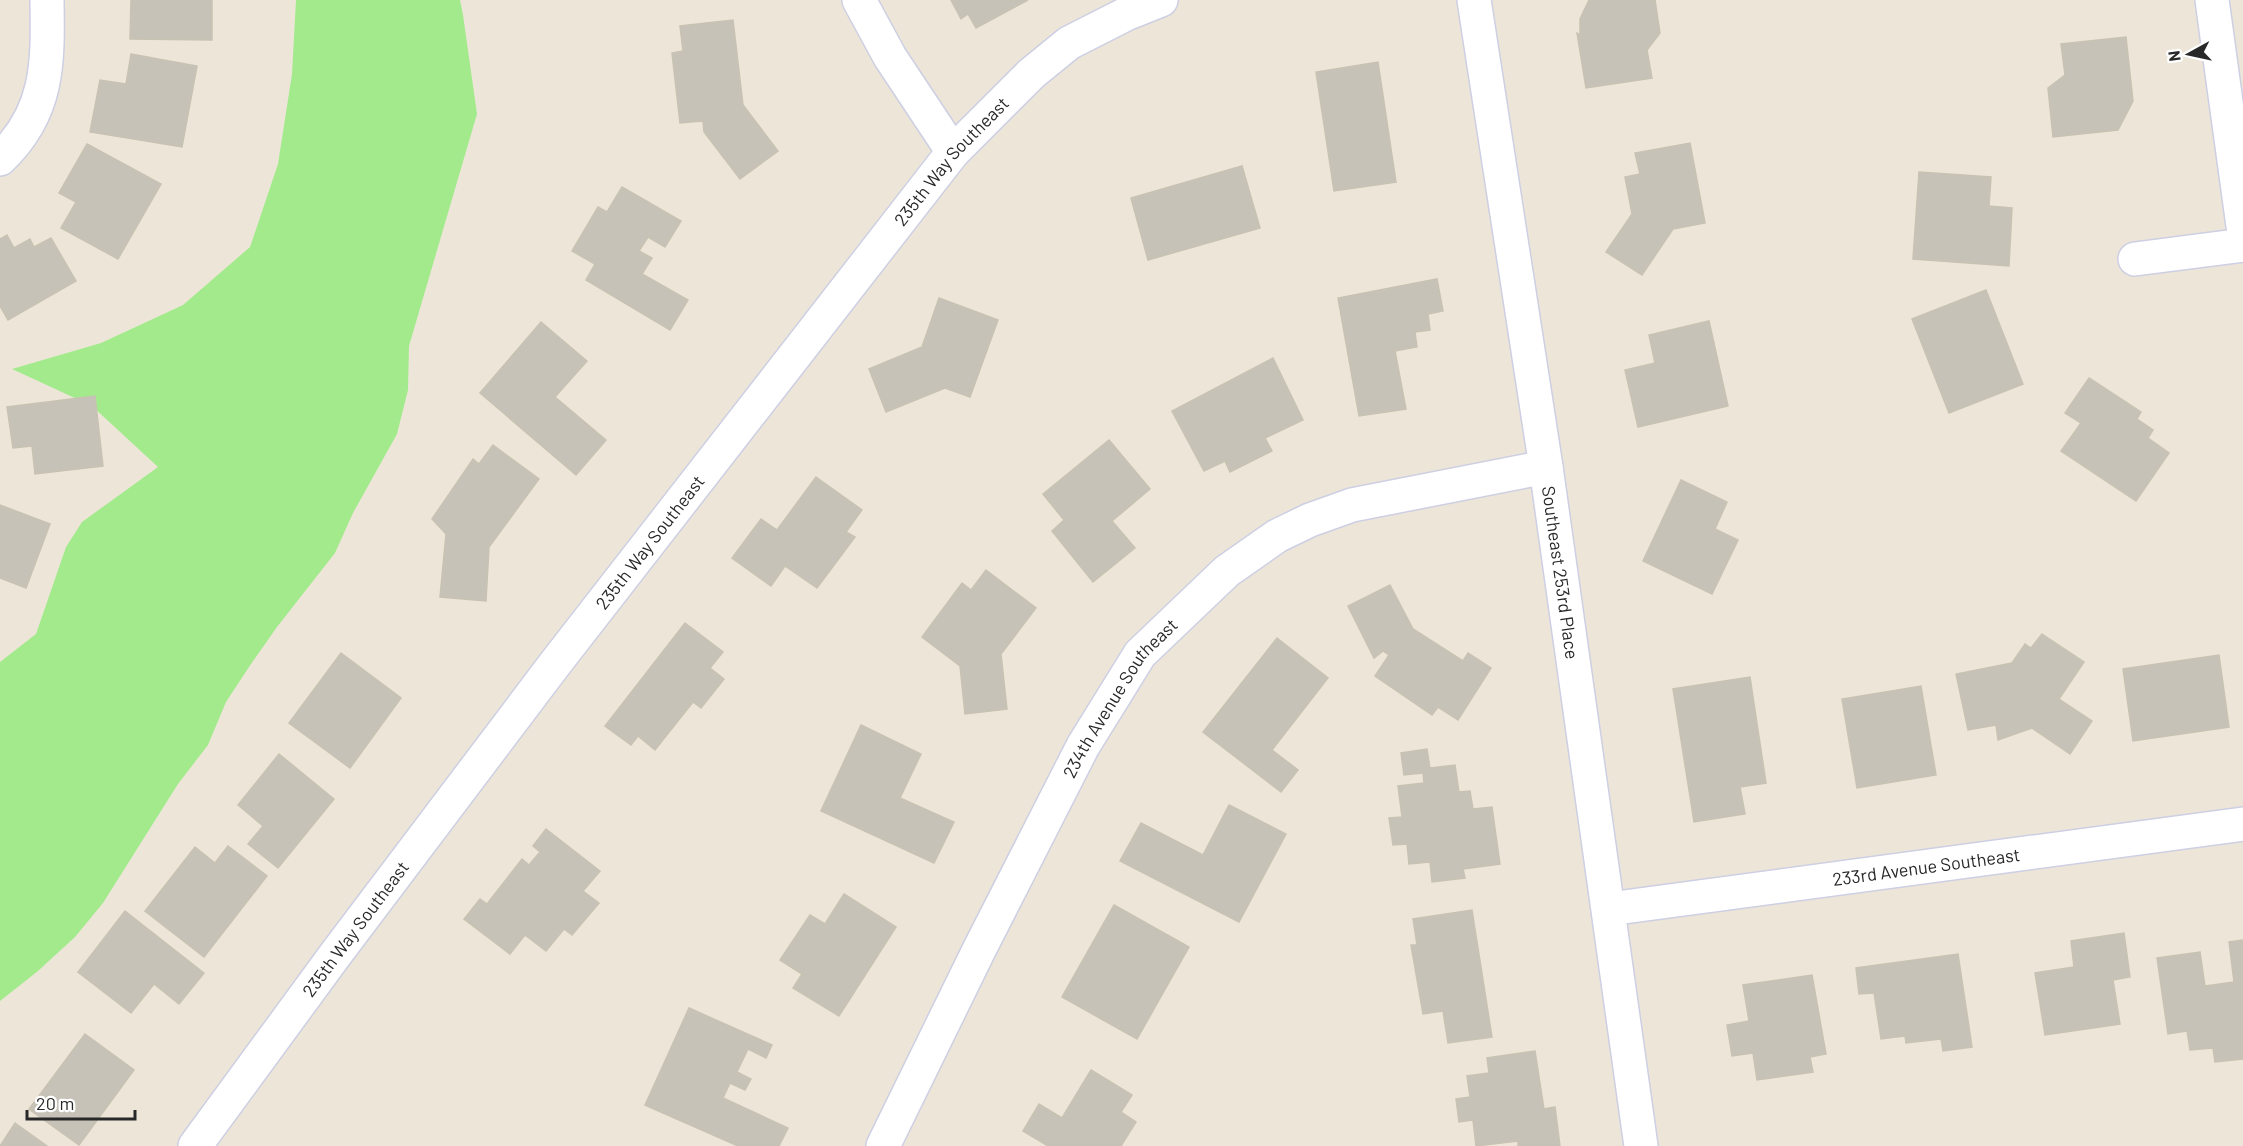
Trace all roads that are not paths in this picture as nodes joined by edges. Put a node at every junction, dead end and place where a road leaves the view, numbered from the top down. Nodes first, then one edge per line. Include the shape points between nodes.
1 (47, 0) edge
2 (859, 0) edge
3 (1161, 0) edge
4 (1474, 0) edge
5 (2212, 0) edge
6 (953, 152) junction
7 (0, 159) edge
8 (2243, 226) edge
9 (2243, 245) edge
10 (2135, 259) dead end
11 (1546, 467) junction
12 (2243, 824) edge
13 (1609, 909) junction
14 (195, 1146) edge
15 (884, 1146) edge
16 (1641, 1146) edge

1 - 7 street via 48,57 40,95 31,121
2 - 6 street via 890,57
3 - 6 street, 235th Way Southeast via 1069,43 1031,74
4 - 11 street, Southeast 253rd Place
5 - 8 street
6 - 14 street, 235th Way Southeast via 554,665
9 - 10 street
11 - 13 street, Southeast 253rd Place
11 - 15 street, 234th Avenue Southeast via 1352,505 1285,532 1227,571 1140,654 1083,746
12 - 13 street, 233rd Avenue Southeast
13 - 16 street, Southeast 253rd Place

